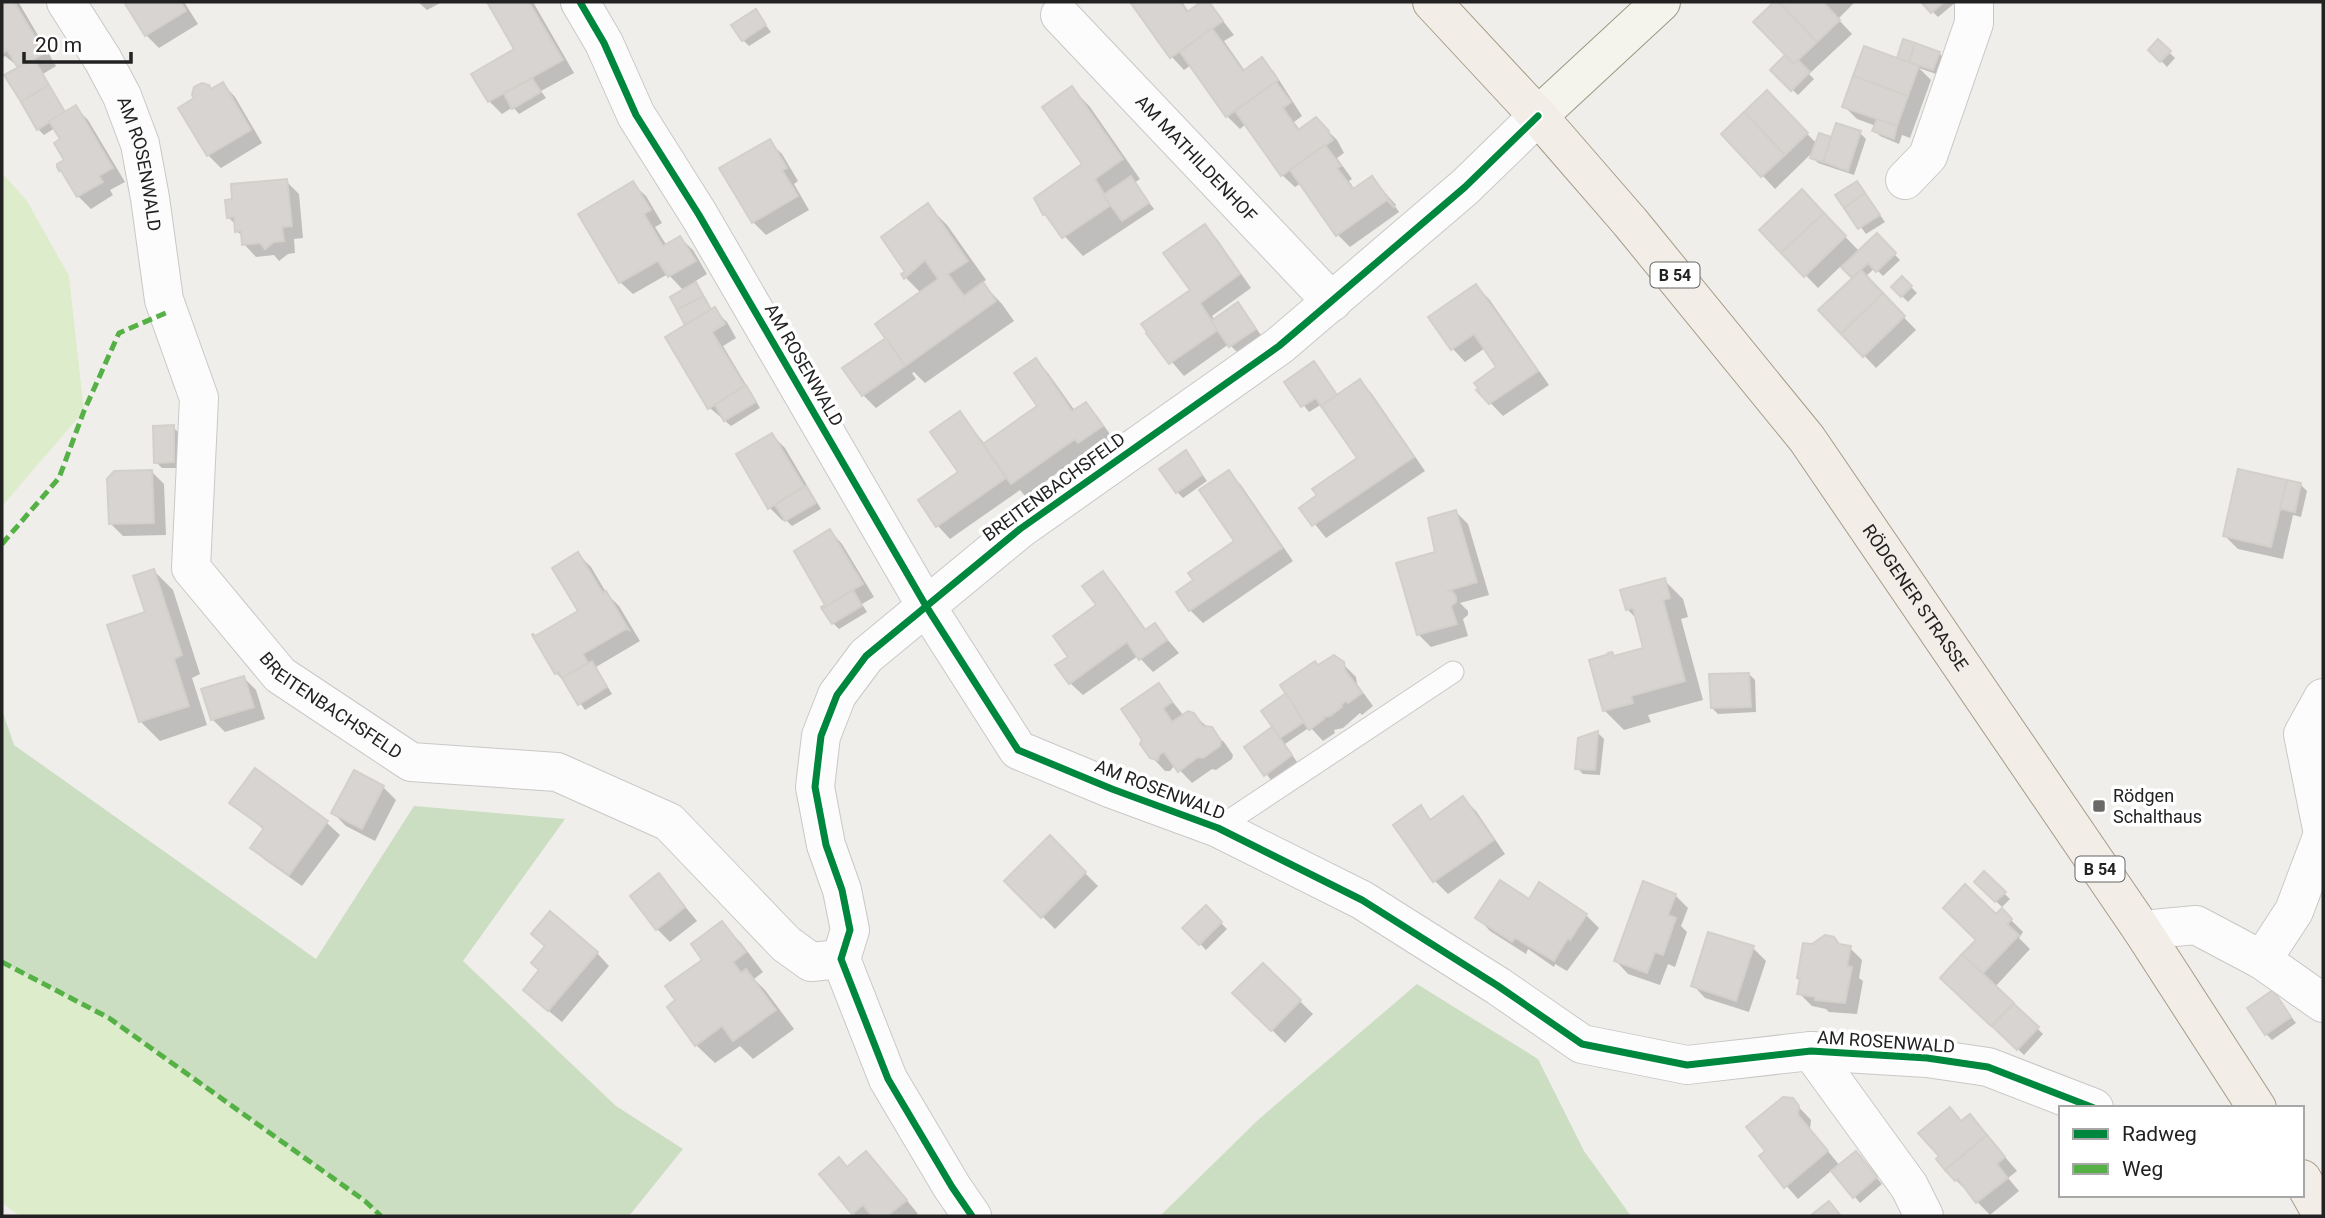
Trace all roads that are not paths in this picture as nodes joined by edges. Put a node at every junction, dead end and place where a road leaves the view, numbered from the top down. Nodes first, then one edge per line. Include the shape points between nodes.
1 (66, 2) edge
2 (580, 2) edge
3 (1432, 2) edge
4 (1661, 2) edge
5 (1974, 2) edge
6 (1060, 15) dead end
7 (1538, 116) junction
8 (1905, 180) dead end
9 (164, 300) joint
10 (1332, 302) junction
11 (926, 606) junction
12 (1454, 672) dead end
13 (2323, 698) edge
14 (1218, 828) junction
15 (2142, 929) junction
16 (841, 959) junction
17 (2262, 960) junction
18 (2323, 1003) edge
19 (1811, 1051) junction
20 (2089, 1106) edge
21 (2257, 1106) edge
22 (2304, 1183) edge
23 (972, 1216) edge
24 (1924, 1216) edge
25 (2323, 1216) edge

1 - 9 street, AM ROSENWALD via 122,96 140,144
2 - 11 street, AM ROSENWALD via 636,115
3 - 7 main road, RÖDGENER STRASSE / B 54
4 - 7 main road
5 - 8 street via 1974,23 1928,156
6 - 10 street, AM MATHILDENHOF
7 - 10 street, BREITENBACHSFELD via 1465,187
7 - 15 main road, RÖDGENER STRASSE / B 54 via 1662,259 1807,439
9 - 16 street, BREITENBACHSFELD via 199,398 191,568 280,674 411,762 557,772 669,822 786,944 811,962
10 - 11 street, BREITENBACHSFELD via 1279,346 1020,529
11 - 14 street, AM ROSENWALD via 1017,750
11 - 16 street, BREITENBACHSFELD via 866,656 837,695 821,736 815,787 850,930
12 - 14 lane
13 - 17 street via 2303,734 2323,834 2294,911
14 - 19 street, AM ROSENWALD via 1362,900 1581,1044 1687,1065
15 - 17 street via 2196,925
15 - 21 main road, RÖDGENER STRASSE / B 54
16 - 23 street via 888,1079
17 - 18 street
19 - 20 street, AM ROSENWALD via 1988,1067
19 - 24 street, AM ROSENWALD via 1909,1186
22 - 25 main road

